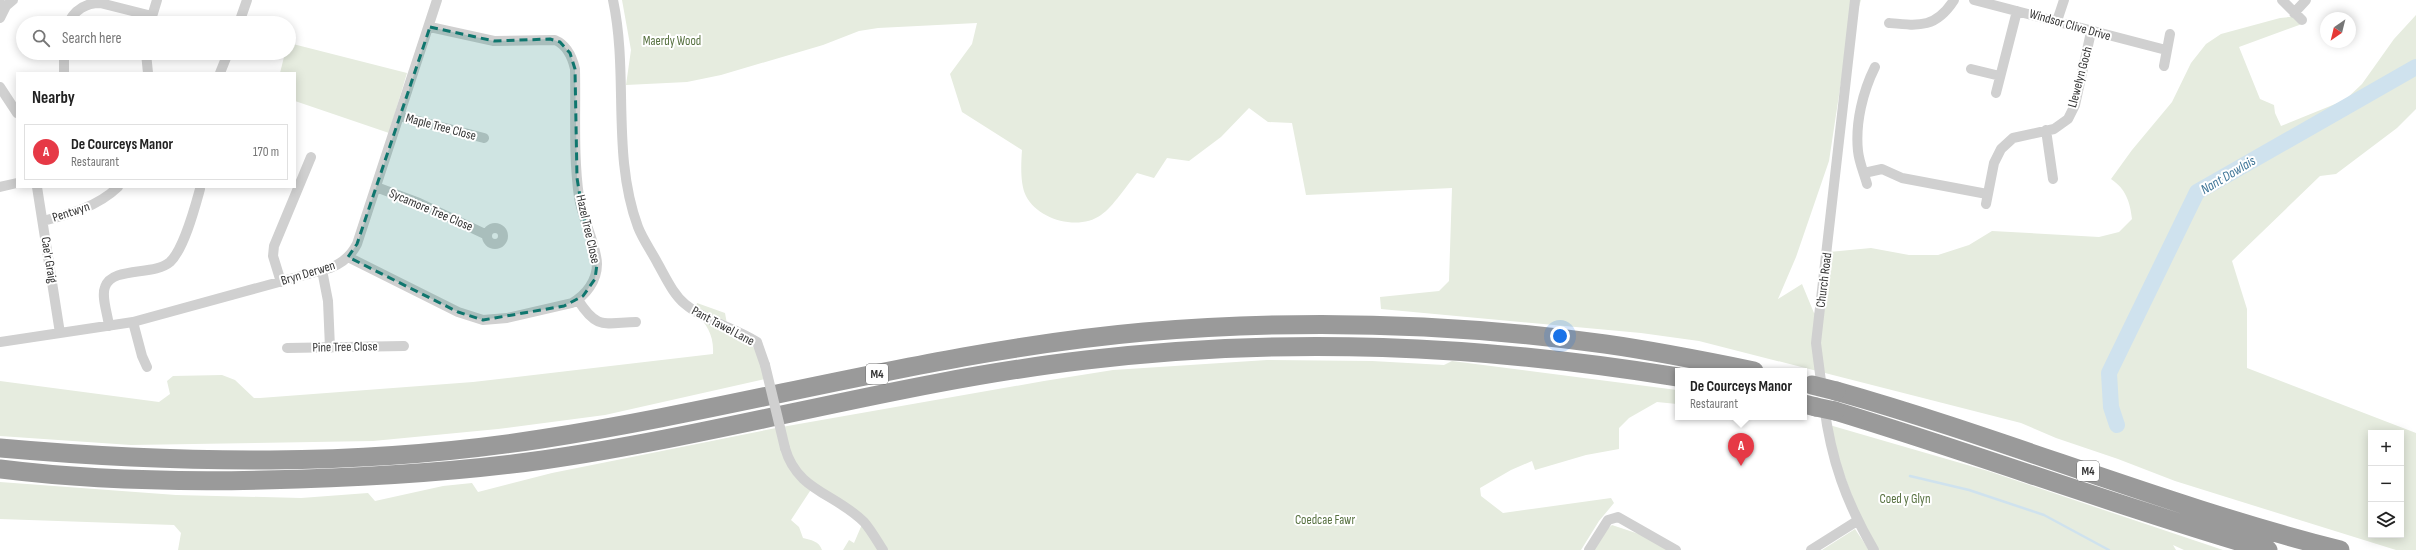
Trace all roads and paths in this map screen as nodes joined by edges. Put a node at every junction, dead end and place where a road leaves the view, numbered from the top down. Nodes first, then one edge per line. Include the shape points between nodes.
1 (156, 0) edge
2 (247, 0) edge
3 (437, 0) edge
4 (613, 0) edge
5 (1855, 0) edge
6 (1954, 0) edge
7 (1974, 0) edge
8 (2064, 0) edge
9 (2282, 0) edge
10 (2306, 0) edge
11 (6, 3) edge
12 (2017, 10) junction
13 (2294, 12) junction
14 (74, 16) edge
15 (139, 16) edge
16 (152, 16) edge
17 (241, 16) edge
18 (0, 18) edge
19 (2302, 20) dead end
20 (2057, 21) junction
21 (1889, 23) dead end
22 (430, 27) junction
23 (2091, 32) junction
24 (2170, 34) dead end
25 (2166, 50) junction
26 (64, 60) edge
27 (147, 60) edge
28 (225, 60) edge
29 (1875, 66) dead end
30 (2164, 66) dead end
31 (1970, 69) dead end
32 (64, 72) edge
33 (148, 72) edge
34 (220, 72) edge
35 (2000, 76) junction
36 (0, 87) edge
37 (1996, 93) dead end
38 (16, 111) edge
39 (399, 116) junction
40 (2046, 130) junction
41 (484, 138) dead end
42 (311, 157) dead end
43 (1864, 173) junction
44 (2053, 179) dead end
45 (16, 183) edge
46 (1867, 184) dead end
47 (0, 187) edge
48 (376, 187) junction
49 (37, 188) edge
50 (117, 188) edge
51 (198, 188) edge
52 (1987, 194) junction
53 (1986, 204) dead end
54 (42, 221) junction
55 (487, 235) dead end
56 (348, 257) junction
57 (322, 270) junction
58 (281, 282) junction
59 (578, 300) junction
60 (133, 322) junction
61 (636, 322) dead end
62 (109, 326) junction
63 (60, 333) junction
64 (0, 342) edge
65 (404, 346) dead end
66 (287, 348) dead end
67 (330, 348) junction
68 (147, 367) dead end
69 (1738, 368) edge
70 (1675, 377) edge
71 (1808, 384) edge
72 (1810, 406) edge
73 (0, 448) edge
74 (0, 469) edge
75 (1856, 521) junction
76 (883, 550) edge
77 (1589, 550) edge
78 (1676, 550) edge
79 (1811, 550) edge
80 (1874, 550) edge
81 (2268, 550) edge
82 (2340, 550) edge

1 - 16 street
2 - 17 street
3 - 22 street, Bryn Derwen
4 - 76 street, Pant Tawel Lane, bridge via 619,41 622,156 638,229 679,299 705,318 738,331 757,342 793,470 863,522
5 - 75 street, Church Road via 1816,343 1828,442
6 - 21 street via 1944,15 1933,21 1913,25
7 - 12 street, Windsor Clive Drive
8 - 20 street
9 - 13 street
10 - 13 street
11 - 18 street
12 - 20 street, Windsor Clive Drive
12 - 35 street
13 - 19 street
14 - 15 street via 80,8 93,3
20 - 23 street, Windsor Clive Drive
22 - 39 street, Bryn Derwen
22 - 59 street, Hazel Tree Close via 494,40 555,40 570,53 575,69 579,192 597,264 592,285
23 - 25 street, Windsor Clive Drive
23 - 40 street, Llewelyn Goch via 2075,105 2068,119 2054,129
24 - 25 street
25 - 30 street
26 - 32 street
27 - 33 street
28 - 34 street
29 - 43 street via 1866,86 1858,128 1858,152
31 - 35 street
35 - 37 street
36 - 38 street
39 - 41 street, Maple Tree Close
39 - 48 street, Bryn Derwen
40 - 44 street
40 - 52 street, Llewelyn Goch via 2013,138 2001,149 1994,163
42 - 58 street via 274,246 273,256
43 - 46 street
43 - 52 street via 1882,169 1902,178
45 - 47 street
48 - 55 street, Sycamore Tree Close via 419,203
48 - 56 street, Bryn Derwen via 357,244
49 - 54 street, Cae'r Graig
50 - 54 street, Pentwyn via 99,202 76,212
51 - 62 street via 178,251 170,262 155,269 118,275 108,281 104,293
52 - 53 street, Llewelyn Goch
54 - 63 street, Cae'r Graig
56 - 57 street, Bryn Derwen via 338,265
56 - 59 street, Hazel Tree Close via 458,312 483,320 496,320 552,309
57 - 58 street, Bryn Derwen
57 - 67 street via 328,301
58 - 60 street, Bryn Derwen
59 - 61 street via 588,315 598,323
60 - 62 street, Bryn Derwen
60 - 68 street via 137,358
62 - 63 street, Bryn Derwen
63 - 64 street, Bryn Derwen
65 - 67 street, Pine Tree Close
66 - 67 street, Pine Tree Close
69 - 73 highway, M4 via 1608,344 1521,334 1433,327 1266,325 1144,332 1063,342 898,370 657,420 537,440 416,454 195,461 79,456
70 - 74 highway, M4 via 1558,359 1462,350 1285,345 1168,351 1082,360 962,379 655,440 545,460 475,468 363,477 208,481 81,476
71 - 82 highway, M4, bridge via 1966,430 2209,512
72 - 81 highway, M4, bridge via 1835,411 1955,448 2209,533
75 - 79 street
75 - 80 street, Church Road
77 - 78 street via 1608,520 1618,517

